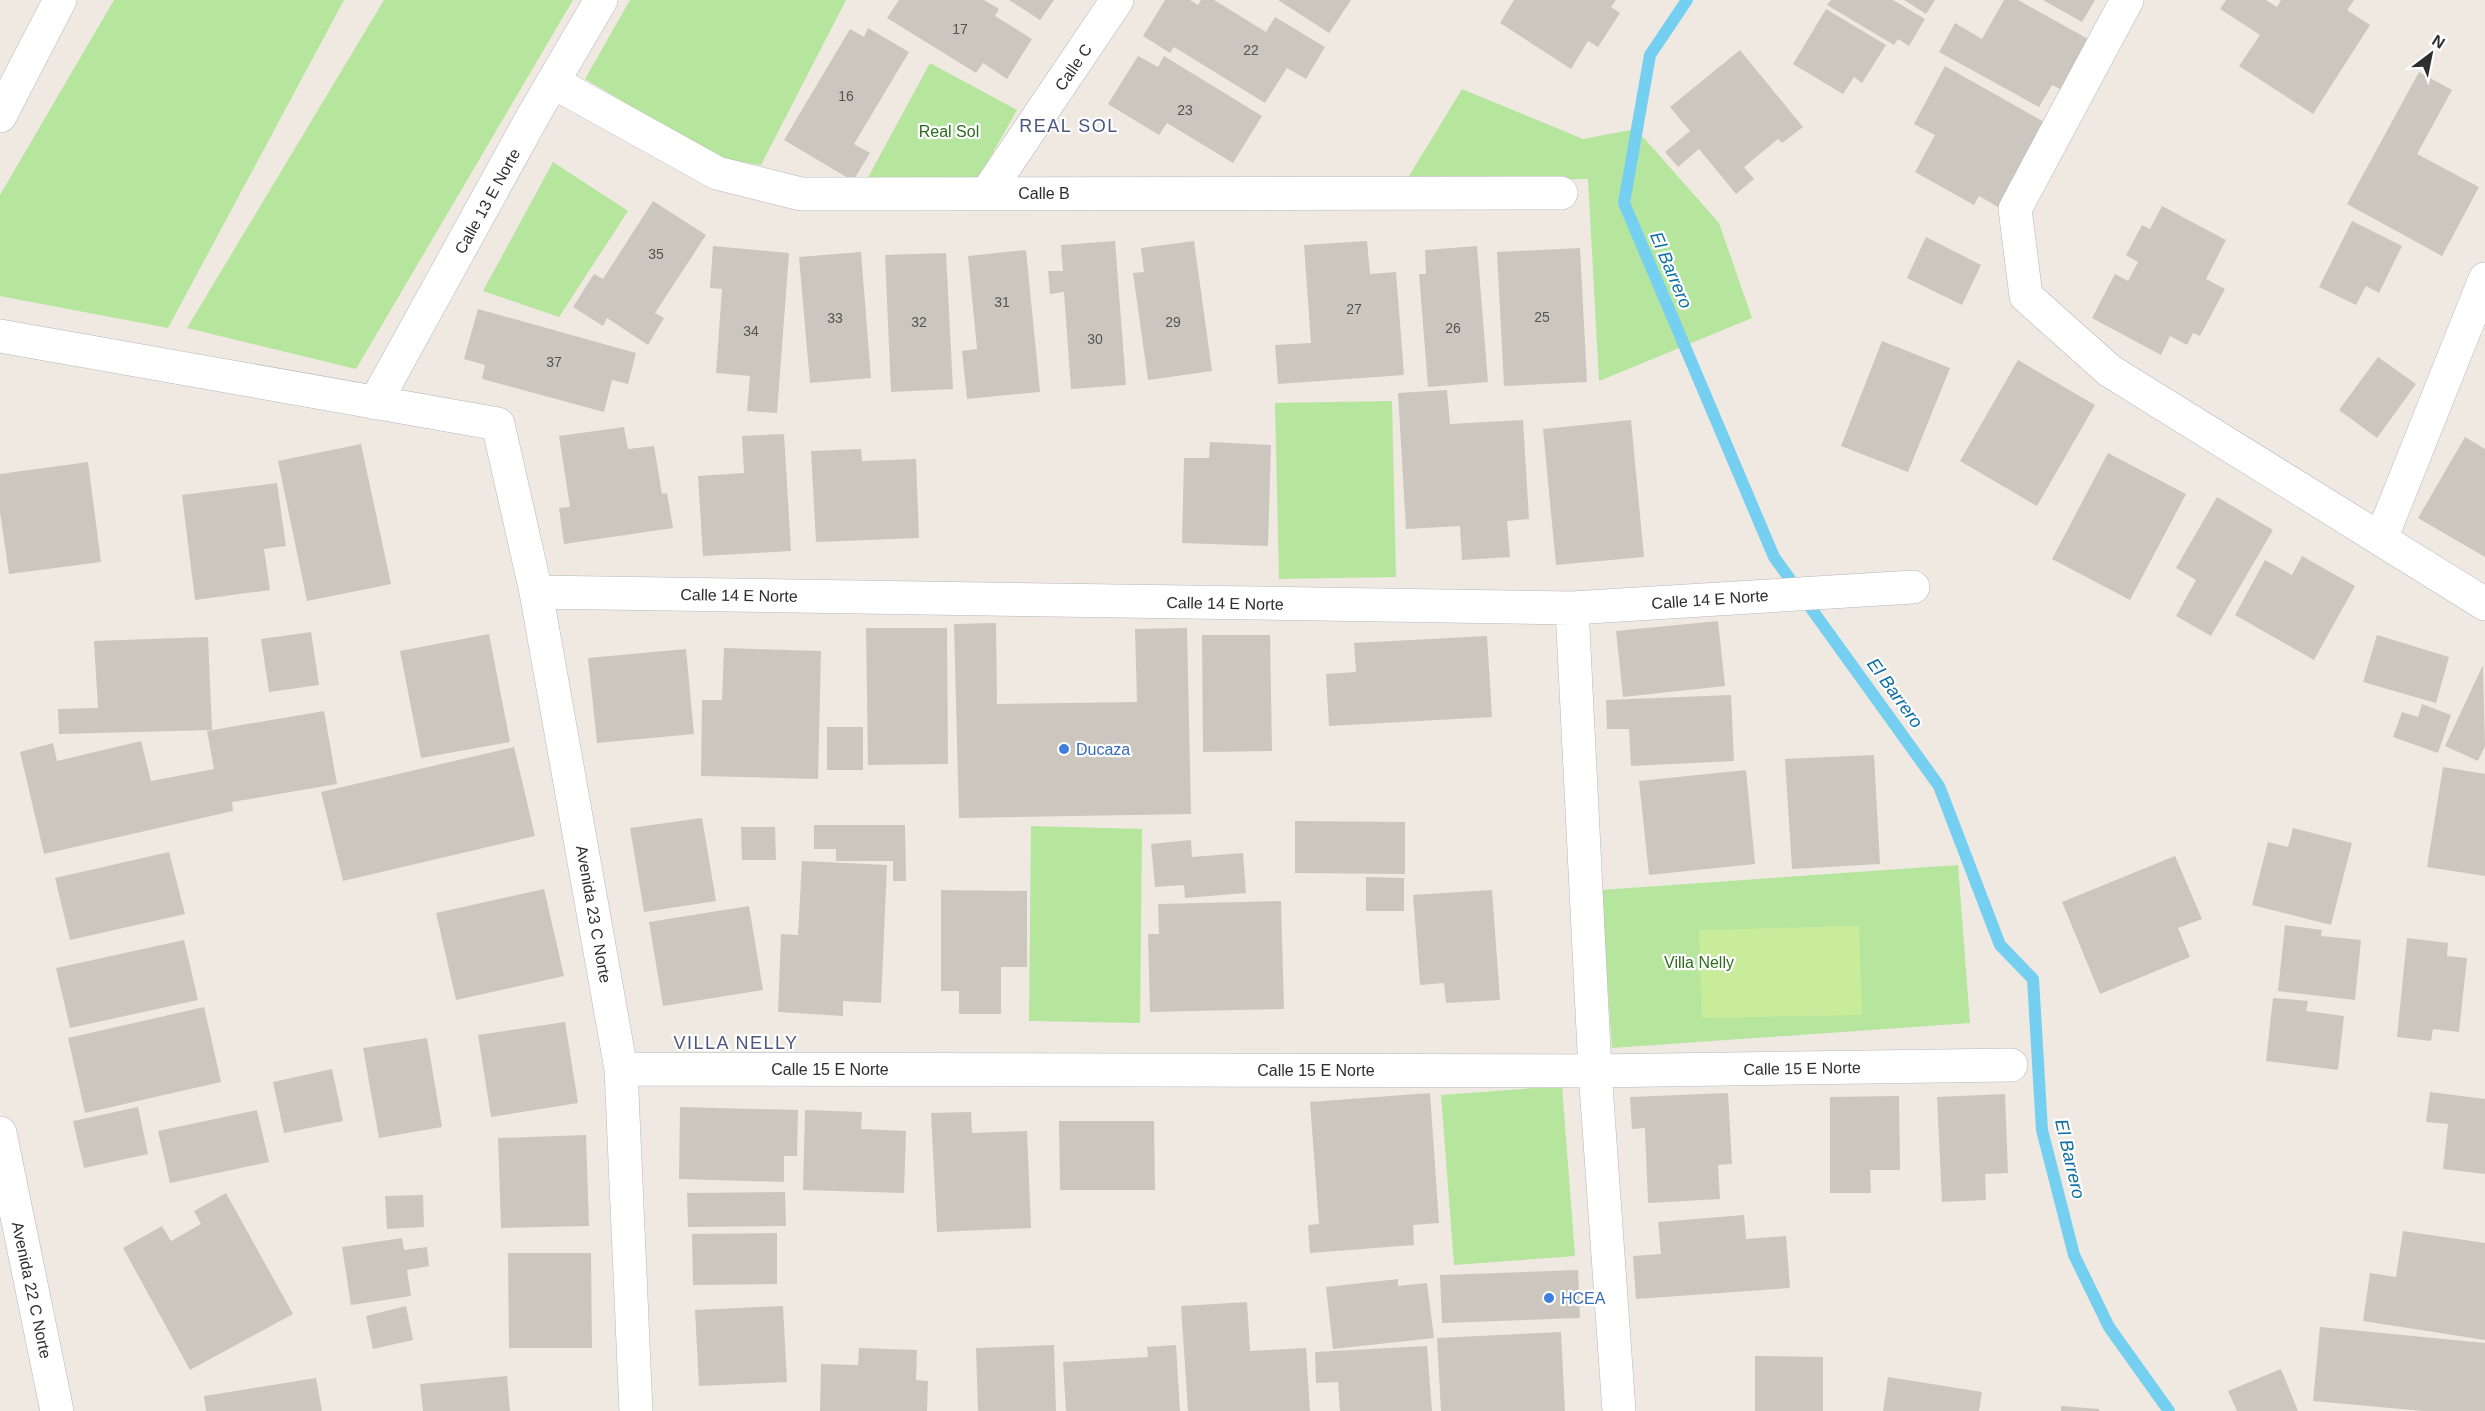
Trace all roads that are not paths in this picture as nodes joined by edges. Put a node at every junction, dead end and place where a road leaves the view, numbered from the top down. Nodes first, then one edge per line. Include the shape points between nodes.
1 (60, 0) edge
2 (601, 0) edge
3 (1118, 0) edge
4 (2127, 0) edge
5 (553, 82) junction
6 (0, 116) edge
7 (1561, 193) dead end
8 (987, 194) junction
9 (2485, 279) edge
10 (0, 336) edge
11 (375, 402) junction
12 (2380, 539) junction
13 (1912, 587) dead end
14 (536, 592) junction
15 (2485, 604) edge
16 (1572, 608) junction
17 (2011, 1065) dead end
18 (621, 1069) junction
19 (1595, 1071) junction
20 (0, 1137) edge
21 (57, 1411) edge
22 (636, 1411) edge
23 (1618, 1411) edge

1 - 6 street
2 - 5 street, Calle 13 E Norte
3 - 8 street, Calle C
4 - 12 street via 2015,209 2026,296 2110,371
5 - 8 street, Calle B via 717,173 801,194
5 - 11 street, Calle 13 E Norte
7 - 8 street, Calle B
9 - 12 street
10 - 11 street
11 - 14 street, Avenida 23 C Norte via 498,424
12 - 15 street
13 - 16 street, Calle 14 E Norte
14 - 16 street, Calle 14 E Norte
14 - 18 street, Avenida 23 C Norte
16 - 19 street
17 - 19 street, Calle 15 E Norte
18 - 19 street, Calle 15 E Norte
18 - 22 street, Avenida 23 C Norte
19 - 23 street
20 - 21 street, Avenida 22 C Norte

